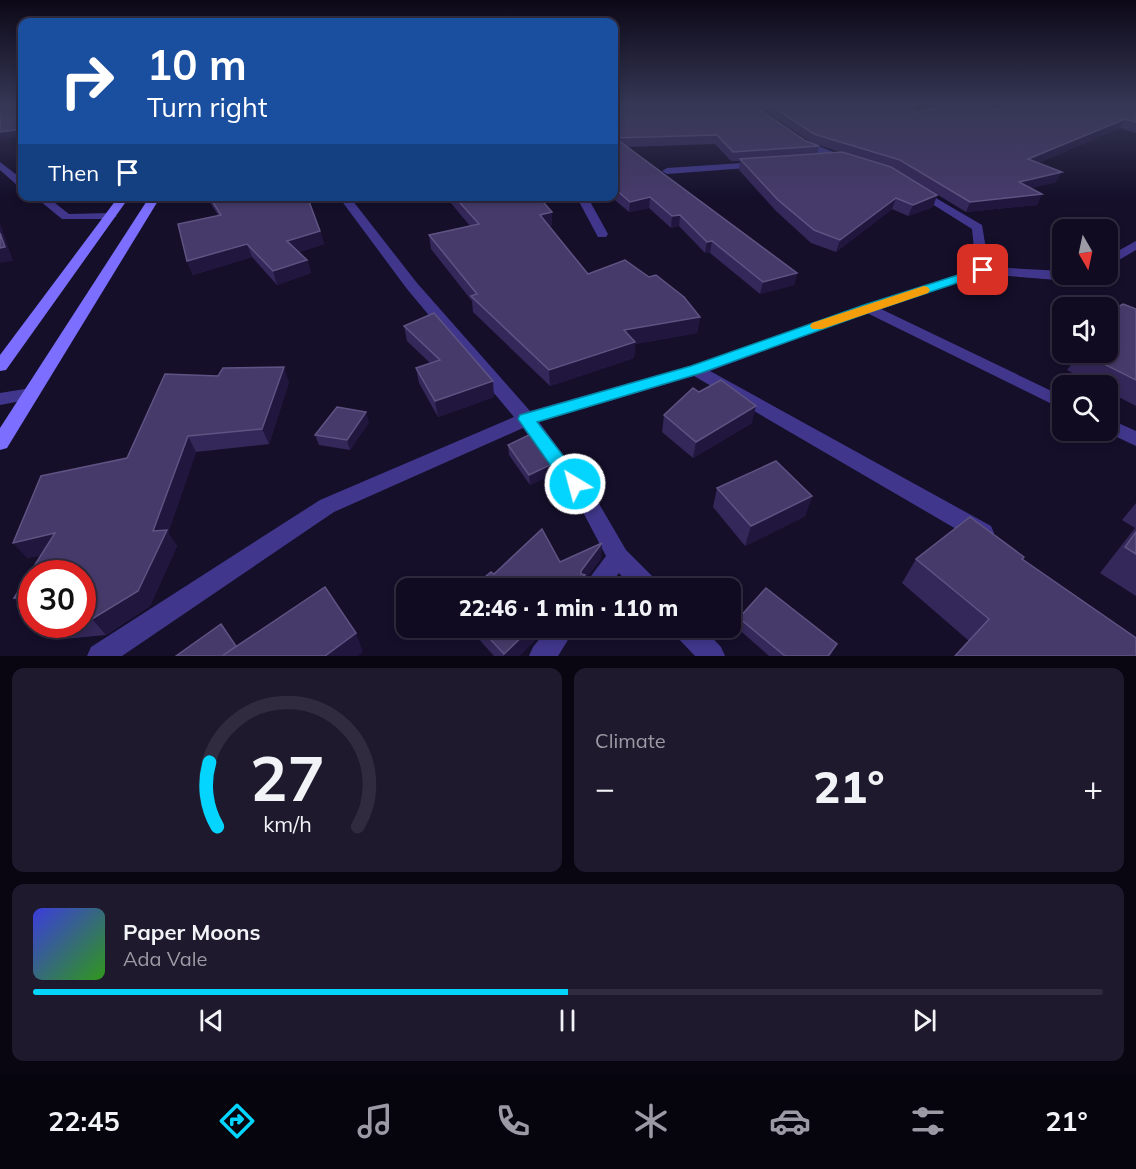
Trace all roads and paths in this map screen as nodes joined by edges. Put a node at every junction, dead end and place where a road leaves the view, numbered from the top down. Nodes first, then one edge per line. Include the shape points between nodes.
1 (792, 136) edge
2 (844, 158) junction
3 (808, 161) edge
4 (773, 163) edge
5 (0, 165) edge
6 (863, 165) edge
7 (667, 171) dead end
8 (902, 180) edge
9 (18, 181) edge
10 (45, 201) edge
11 (122, 201) edge
12 (153, 201) edge
13 (346, 201) edge
14 (584, 201) edge
15 (111, 216) junction
16 (602, 234) dead end
17 (1136, 245) edge
18 (1118, 256) edge
19 (983, 270) junction
20 (1052, 276) edge
21 (868, 308) junction
22 (0, 366) edge
23 (696, 370) junction
24 (32, 394) junction
25 (1052, 398) edge
26 (0, 399) edge
27 (526, 419) junction
28 (1118, 430) edge
29 (1136, 439) edge
30 (0, 443) edge
31 (996, 542) edge
32 (618, 557) junction
33 (602, 578) edge
34 (638, 578) edge
35 (556, 638) edge
36 (695, 638) edge
37 (100, 656) edge
38 (542, 656) edge
39 (712, 656) edge

1 - 2 street via 808,147
2 - 3 street
2 - 6 street
4 - 7 street
5 - 9 street
8 - 19 street via 978,227
10 - 15 street via 66,217
11 - 15 main road
12 - 24 main road
13 - 27 street via 372,239
14 - 16 street
15 - 22 main road
17 - 18 street
19 - 20 street
19 - 21 street
21 - 23 street
21 - 25 street
23 - 27 street
23 - 31 street via 968,522
24 - 26 street
24 - 30 main road
27 - 32 street via 599,517
27 - 37 street via 327,506
28 - 29 street
32 - 33 street
32 - 34 street
35 - 38 street
36 - 39 street

